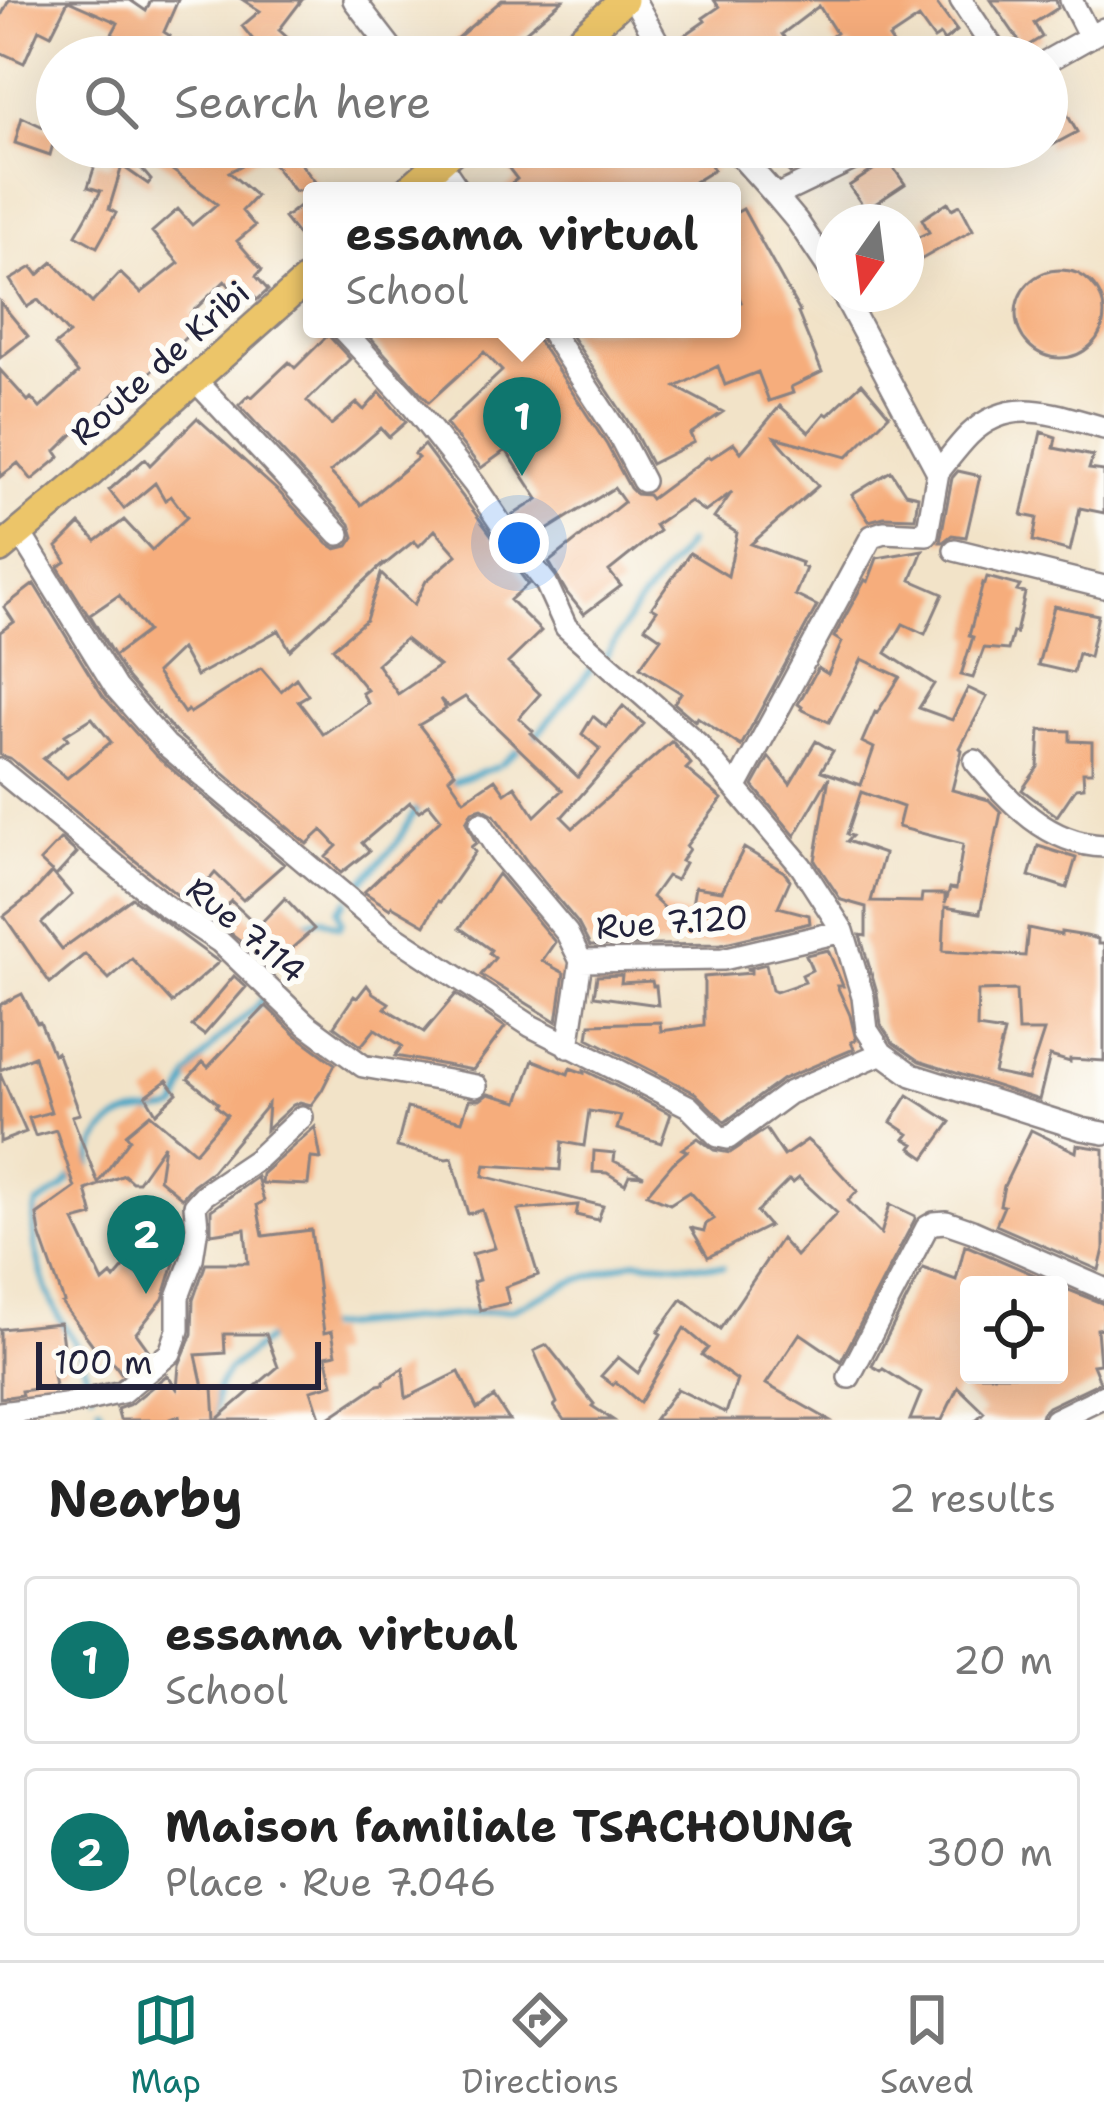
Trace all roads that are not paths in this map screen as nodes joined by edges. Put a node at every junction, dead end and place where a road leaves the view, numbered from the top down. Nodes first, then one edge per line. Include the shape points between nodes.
1 (354, 0) edge
2 (624, 0) edge
3 (634, 0) edge
4 (962, 0) edge
5 (1071, 0) edge
6 (1097, 33) edge
7 (382, 36) edge
8 (584, 36) edge
9 (654, 36) edge
10 (985, 36) edge
11 (1068, 49) edge
12 (751, 168) edge
13 (834, 168) edge
14 (776, 196) junction
15 (816, 250) edge
16 (303, 289) edge
17 (853, 312) edge
18 (350, 338) edge
19 (555, 338) edge
20 (196, 380) junction
21 (1104, 428) edge
22 (938, 472) junction
23 (643, 481) dead end
24 (339, 534) dead end
25 (10, 541) edge
26 (955, 550) dead end
27 (1104, 586) edge
28 (975, 761) dead end
29 (0, 770) edge
30 (736, 787) junction
31 (481, 823) dead end
32 (1104, 846) edge
33 (843, 932) junction
34 (581, 961) junction
35 (568, 1046) junction
36 (882, 1053) junction
37 (476, 1086) dead end
38 (302, 1117) dead end
39 (1104, 1133) edge
40 (1104, 1289) edge
41 (848, 1377) dead end
42 (1104, 1396) edge
43 (0, 1413) edge
44 (1055, 1420) edge

1 - 7 street
2 - 8 main road
3 - 9 street
4 - 10 street
5 - 6 street
6 - 11 street
12 - 14 street
13 - 14 street
14 - 15 street
16 - 20 main road, Route de Kribi
17 - 22 street
18 - 30 street via 475,484 546,583 566,626
19 - 23 street
20 - 24 street
20 - 25 main road, Route de Kribi
21 - 22 street via 1011,411 970,434
22 - 30 street via 927,534 872,536
25 - 35 street via 158,737 387,931
26 - 27 street
28 - 32 street via 1044,829
29 - 37 street, Rue 7.114 via 220,942 362,1066
30 - 33 street
31 - 34 street
33 - 34 street, Rue 7.120 via 723,959
33 - 36 street via 867,1030
34 - 35 street, Rue 7.120
35 - 36 street via 679,1101 728,1138 789,1093
36 - 39 street via 912,1075
38 - 43 street via 195,1205 192,1259 170,1353 122,1392
40 - 41 street via 972,1231 934,1223
42 - 44 street

